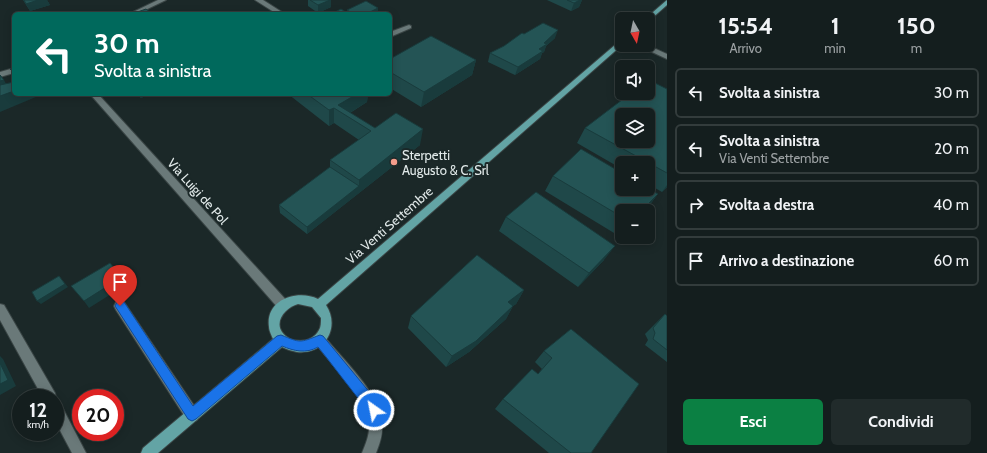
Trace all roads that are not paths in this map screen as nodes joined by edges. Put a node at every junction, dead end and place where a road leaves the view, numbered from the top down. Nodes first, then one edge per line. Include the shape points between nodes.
1 (163, 0) edge
2 (258, 0) edge
3 (667, 2) edge
4 (136, 12) edge
5 (279, 12) edge
6 (655, 13) edge
7 (409, 27) dead end
8 (392, 34) edge
9 (615, 47) edge
10 (655, 51) edge
11 (667, 57) edge
12 (12, 71) edge
13 (0, 75) edge
14 (96, 96) edge
15 (320, 304) junction
16 (283, 305) junction
17 (120, 306) dead end
18 (0, 309) edge
19 (281, 340) junction
20 (320, 340) junction
21 (45, 389) edge
22 (192, 415) junction
23 (64, 425) edge
24 (79, 453) edge
25 (148, 453) edge
26 (369, 453) edge

1 - 4 street
2 - 5 street
3 - 6 main road
7 - 8 street
9 - 15 main road, Via Venti Settembre
10 - 11 street
12 - 13 street
14 - 16 street, Via Luigi de Pol
15 - 16 main road via 298,299
15 - 20 main road via 328,318 328,326
16 - 19 main road via 278,311 274,326
17 - 22 street
18 - 21 street
19 - 20 main road via 295,347
19 - 22 main road
20 - 26 street via 374,410 376,436
22 - 25 main road
23 - 24 street

